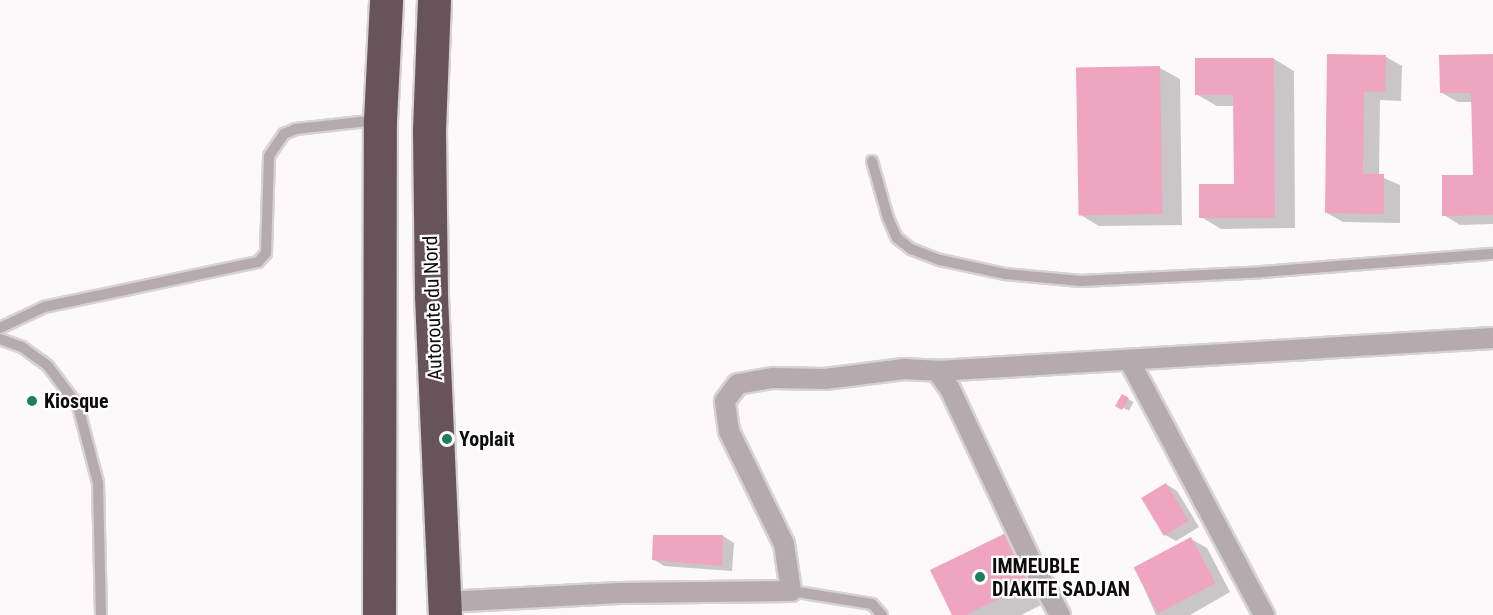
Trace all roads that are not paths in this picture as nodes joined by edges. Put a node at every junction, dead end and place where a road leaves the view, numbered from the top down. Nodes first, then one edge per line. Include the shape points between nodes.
1 (386, 0) edge
2 (434, 0) edge
3 (380, 120) junction
4 (872, 160) dead end
5 (1493, 254) edge
6 (0, 328) edge
7 (1493, 338) edge
8 (0, 339) edge
9 (1129, 360) junction
10 (937, 371) junction
11 (791, 591) junction
12 (376, 601) edge
13 (446, 609) edge
14 (101, 615) edge
15 (882, 615) edge
16 (1060, 615) edge
17 (1264, 615) edge

1 - 3 highway
2 - 13 highway, Autoroute du Nord via 429,132 431,297
3 - 6 lane via 296,129 284,134 269,156 266,253 258,262 44,306
3 - 12 highway
4 - 5 lane via 897,238 911,249 940,260 1005,274 1081,281
7 - 9 street
8 - 14 lane via 22,347 48,366 78,406 98,483
9 - 10 street
9 - 17 street
10 - 11 street via 904,369 825,379 773,378 738,384 725,401 729,431 784,544
10 - 16 street via 950,389
11 - 13 street via 618,593
11 - 15 lane via 872,604

